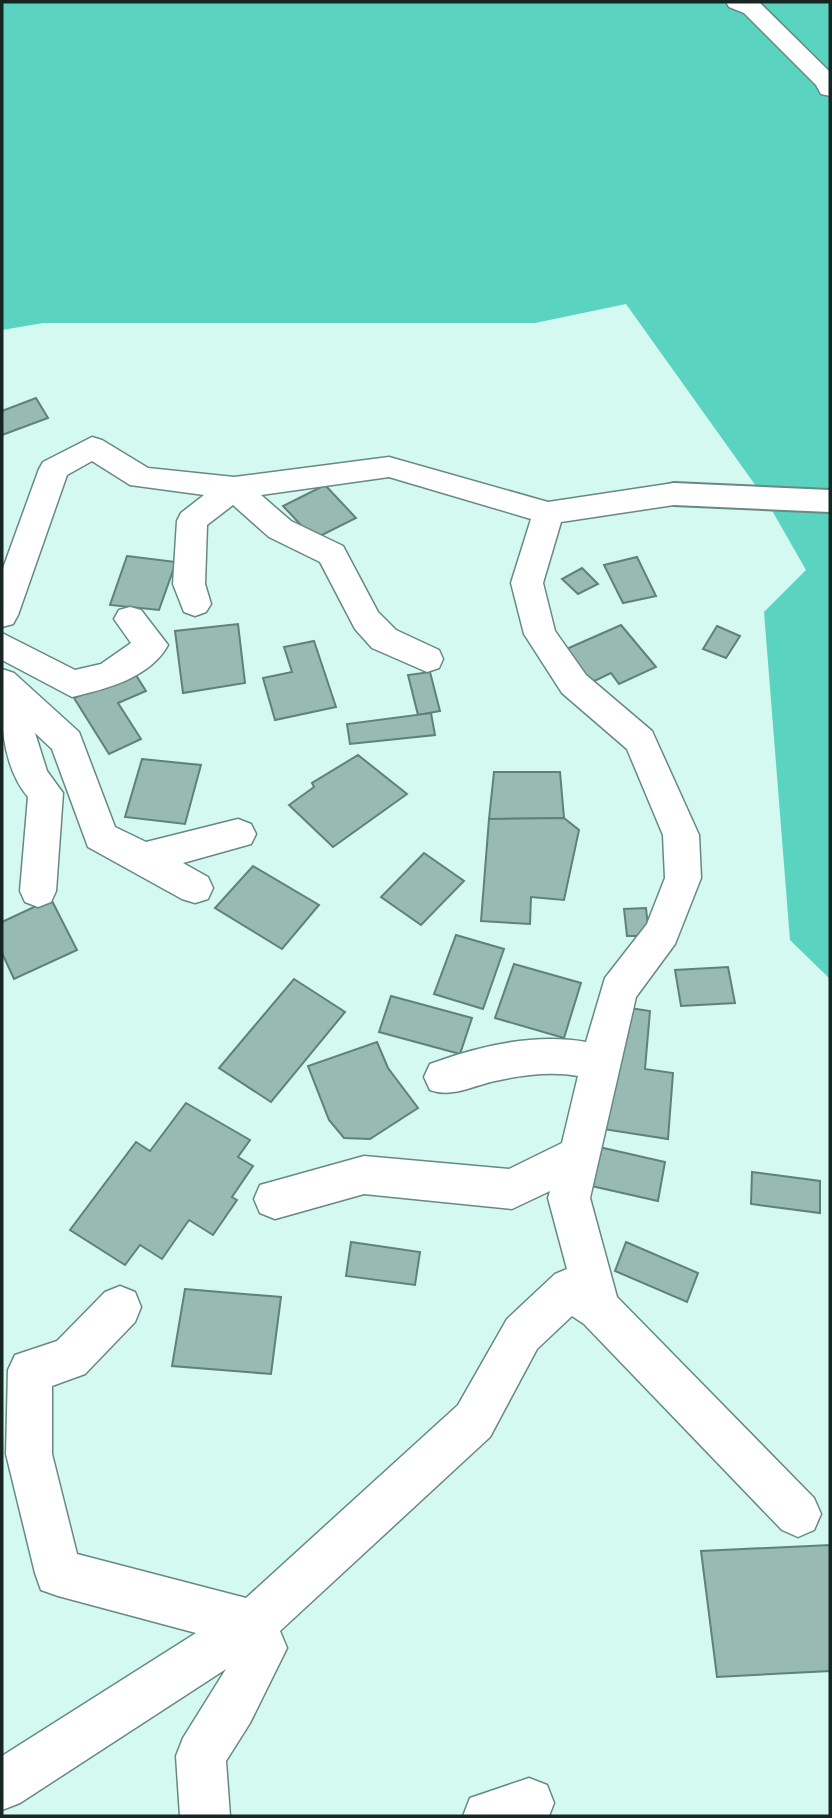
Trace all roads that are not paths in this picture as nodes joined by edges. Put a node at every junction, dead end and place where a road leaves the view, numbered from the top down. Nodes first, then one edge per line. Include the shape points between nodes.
1 (737, 2) edge
2 (830, 89) edge
3 (234, 488) junction
4 (674, 494) joint
5 (830, 501) edge
6 (548, 513) junction
7 (194, 604) dead end
8 (2, 615) edge
9 (130, 619) dead end
10 (2, 645) edge
11 (427, 659) dead end
12 (2, 683) edge
13 (238, 834) dead end
14 (144, 858) junction
15 (195, 888) dead end
16 (38, 891) dead end
17 (601, 1062) junction
18 (444, 1077) dead end
19 (579, 1155) junction
20 (275, 1199) dead end
21 (120, 1307) dead end
22 (599, 1309) junction
23 (798, 1514) dead end
24 (253, 1624) junction
25 (2, 1785) edge
26 (205, 1816) edge

1 - 2 street via 752,8
3 - 6 street via 389,467
3 - 7 street via 192,521 189,583
3 - 8 street via 141,478 92,447 54,469
3 - 11 street via 280,529 332,554 366,620 384,639
4 - 5 street
4 - 6 street
6 - 17 street via 527,583 540,635 574,684 640,741 681,835 683,878 662,933 618,990
9 - 10 street via 152,645 111,675 72,684
12 - 14 street via 67,742 101,837
12 - 16 street via 32,778 46,793
13 - 14 street
14 - 15 street
17 - 18 street via 560,1055 496,1063
17 - 19 street
19 - 20 street via 512,1189 364,1175
19 - 22 street via 569,1198
21 - 24 street via 70,1359 30,1370 29,1454 58,1573
22 - 23 street
22 - 24 street via 570,1289 522,1334 474,1421
24 - 25 street
24 - 26 street via 264,1648 201,1756

